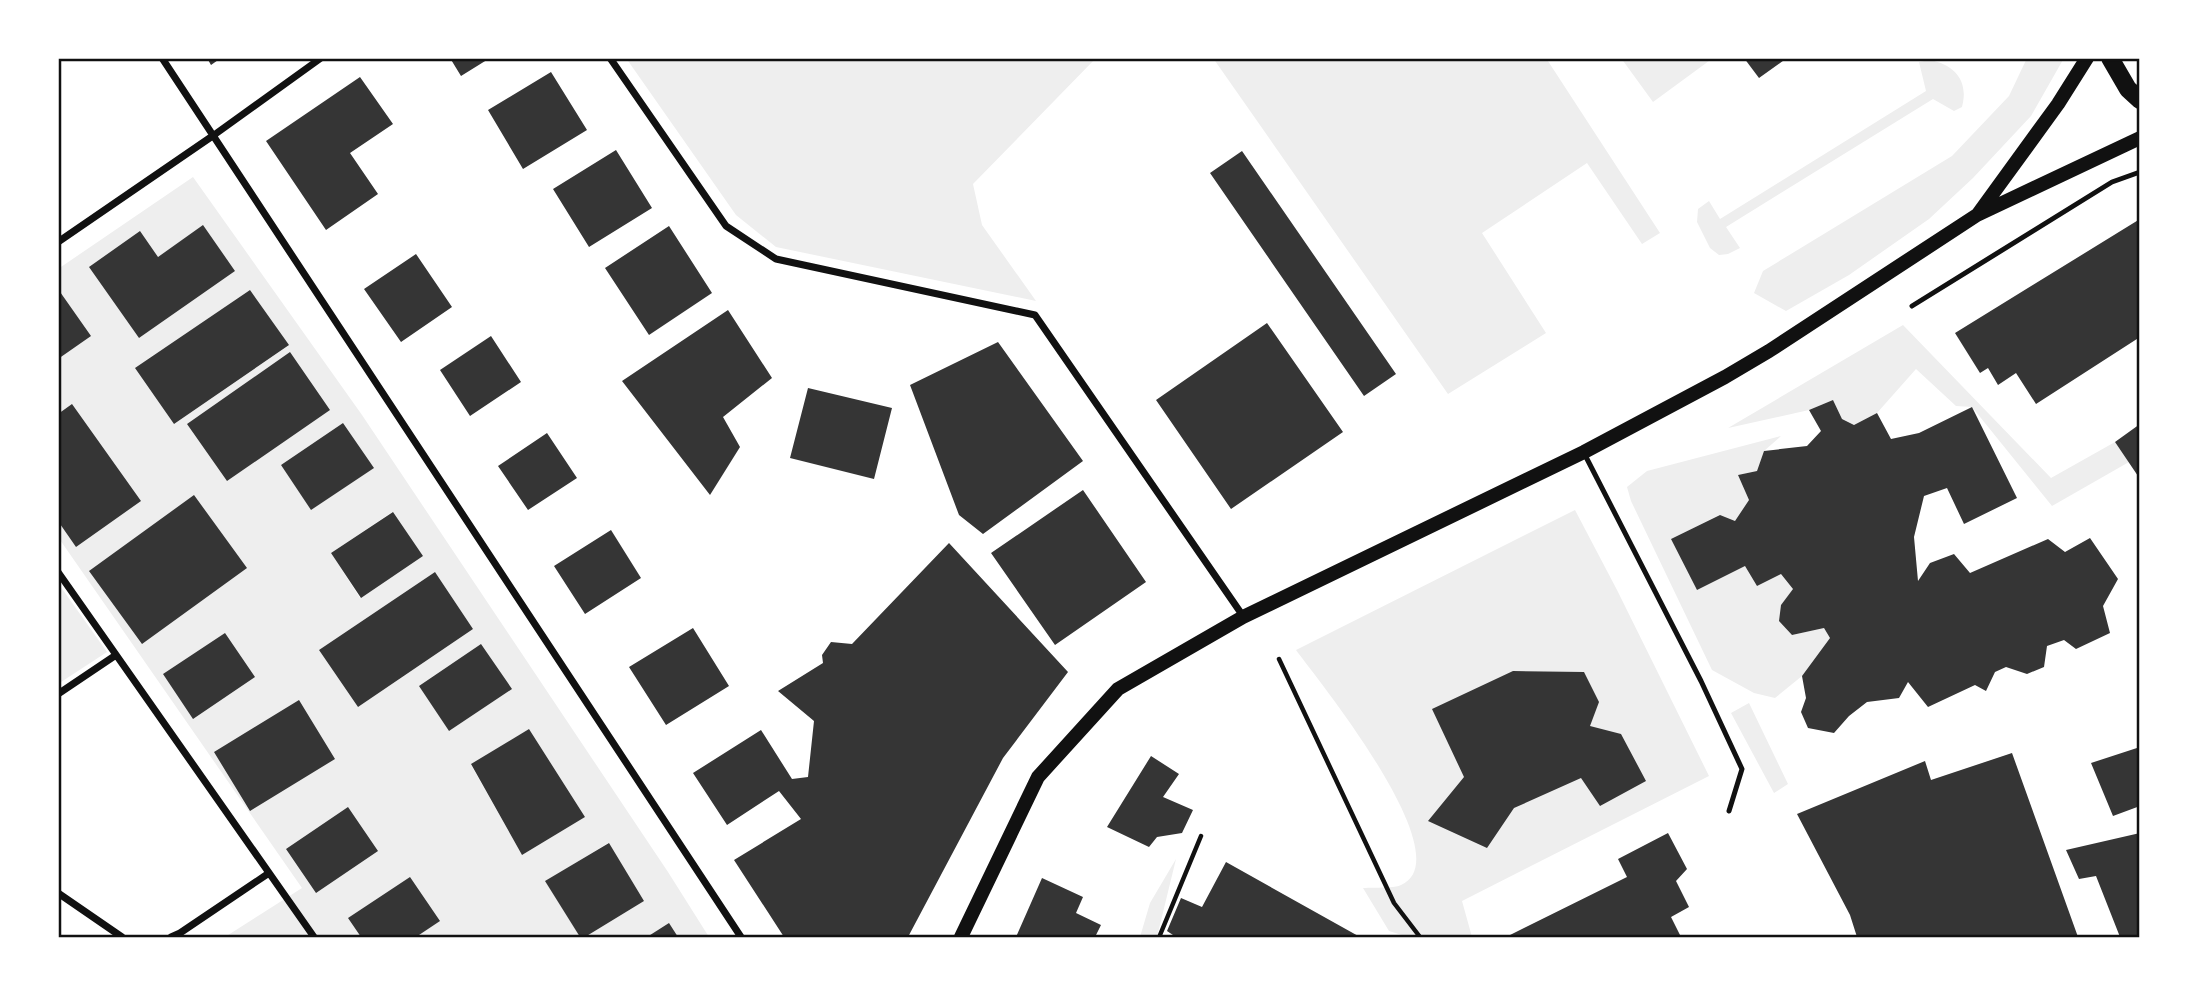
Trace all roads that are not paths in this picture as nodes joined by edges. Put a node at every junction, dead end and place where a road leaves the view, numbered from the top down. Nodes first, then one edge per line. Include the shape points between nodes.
1 (162, 58) edge
2 (321, 58) edge
3 (610, 58) edge
4 (2087, 58) edge
5 (2110, 58) edge
6 (2140, 100) edge
7 (214, 135) junction
8 (2140, 138) edge
9 (2140, 172) edge
10 (1977, 215) junction
11 (58, 242) edge
12 (1912, 306) dead end
13 (1584, 452) junction
14 (58, 572) edge
15 (1243, 617) junction
16 (116, 655) junction
17 (58, 694) edge
18 (1729, 811) dead end
19 (269, 873) junction
20 (58, 892) edge
21 (122, 937) edge
22 (171, 937) edge
23 (314, 937) edge
24 (741, 937) edge
25 (961, 937) edge

1 - 7 street
2 - 7 street
3 - 15 street via 726,226 776,258 1035,316
4 - 10 main road
5 - 6 main road via 2127,89
7 - 11 street
7 - 24 street
8 - 10 main road
9 - 12 lane via 2112,182
10 - 13 main road via 1769,351
13 - 15 main road
13 - 18 lane via 1742,769
14 - 16 street
15 - 25 main road via 1118,689 1038,778
16 - 17 street
16 - 19 street
19 - 22 street
19 - 23 street
20 - 21 street

